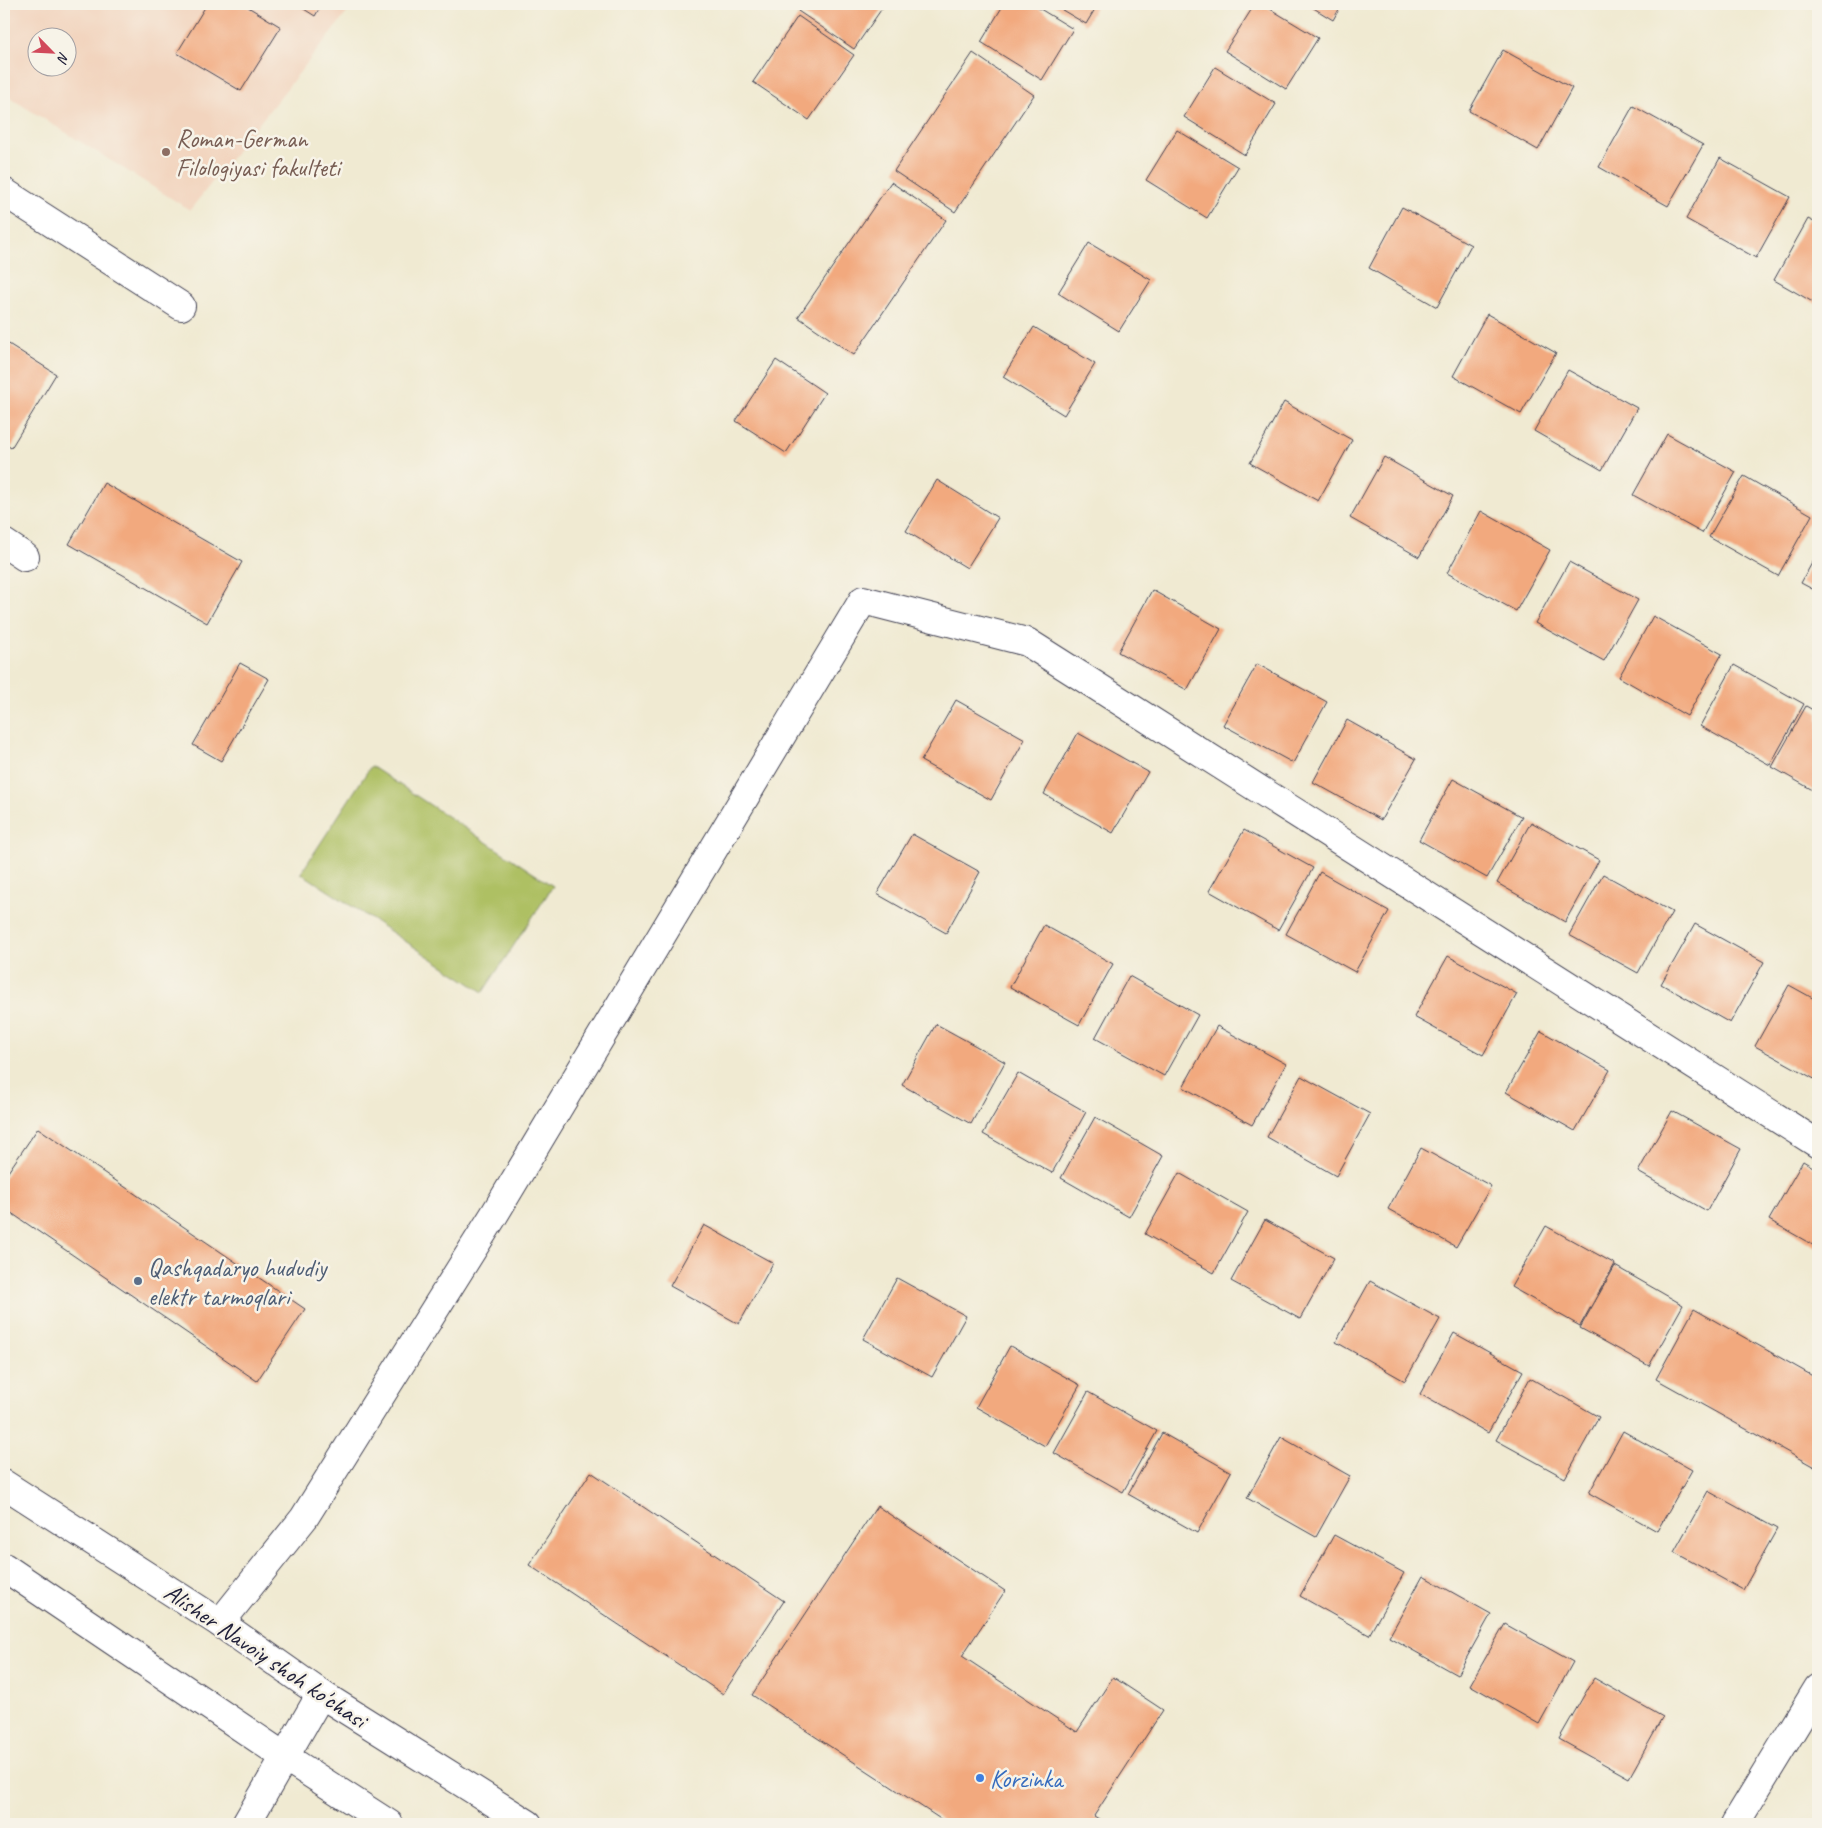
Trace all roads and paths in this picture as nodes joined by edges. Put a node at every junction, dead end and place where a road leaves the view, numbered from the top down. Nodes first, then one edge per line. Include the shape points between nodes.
1 (4, 192) edge
2 (181, 306) dead end
3 (1818, 1144) edge
4 (4, 1484) edge
5 (4, 1567) edge
6 (220, 1623) junction
7 (1818, 1688) edge
8 (321, 1694) junction
9 (285, 1757) junction
10 (246, 1824) edge
11 (389, 1824) edge
12 (528, 1824) edge
13 (1735, 1824) edge

1 - 2 street
3 - 6 street via 1027,642 863,600 494,1215 304,1518
4 - 6 street, Alisher Navoiy shoh ko'chasi
5 - 9 street
6 - 8 street, Alisher Navoiy shoh ko'chasi
7 - 13 street
8 - 9 street
8 - 12 street, Alisher Navoiy shoh ko'chasi
9 - 10 street
9 - 11 street

